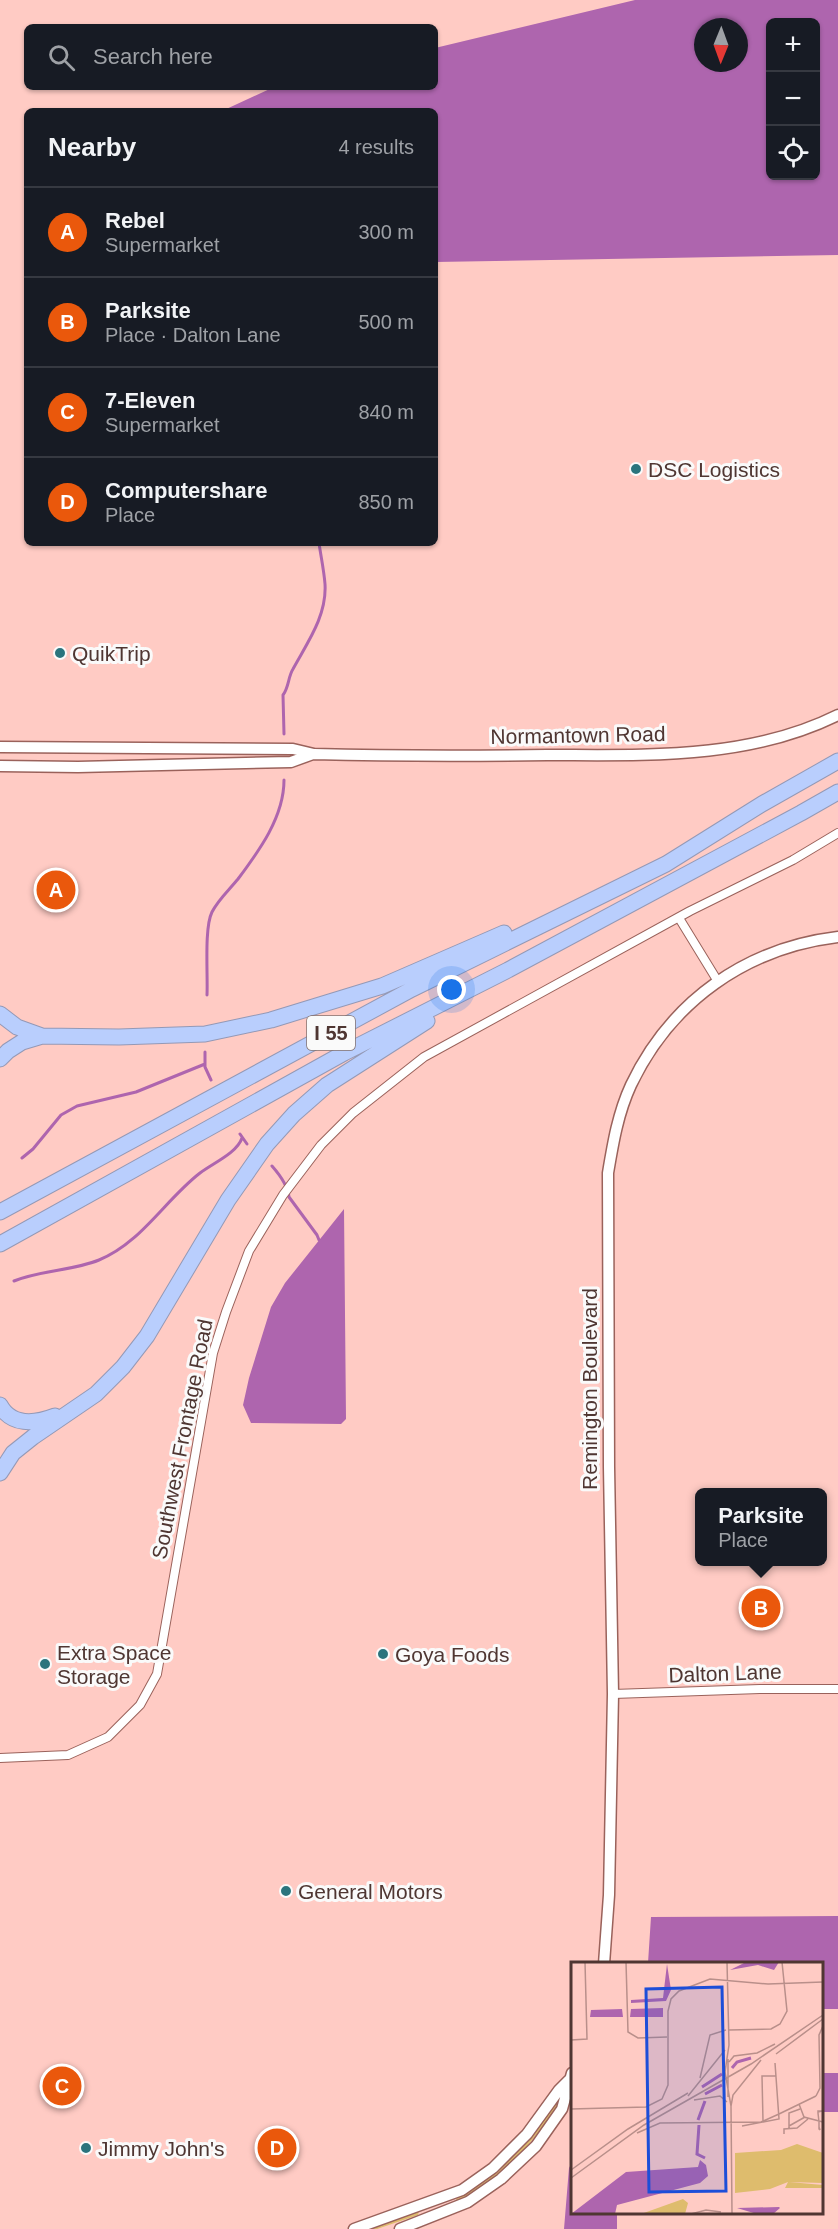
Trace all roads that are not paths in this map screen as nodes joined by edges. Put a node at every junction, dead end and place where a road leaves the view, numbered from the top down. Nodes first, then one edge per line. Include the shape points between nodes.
1 (838, 715) edge
2 (0, 747) edge
3 (314, 754) junction
4 (838, 761) edge
5 (0, 766) edge
6 (838, 792) edge
7 (838, 833) edge
8 (666, 864) junction
9 (679, 918) junction
10 (838, 937) edge
11 (508, 970) junction
12 (717, 980) junction
13 (0, 1014) edge
14 (42, 1036) junction
15 (0, 1059) edge
16 (0, 1212) edge
17 (0, 1244) edge
18 (0, 1405) edge
19 (73, 1410) junction
20 (0, 1473) edge
21 (838, 1689) edge
22 (613, 1694) junction
23 (0, 1758) edge
24 (604, 1962) edge
25 (571, 2076) edge
26 (354, 2229) edge
27 (400, 2229) edge

1 - 3 street, Normantown Road via 761,743 706,752
2 - 3 street, Normantown Road via 293,749
3 - 5 street, Normantown Road via 291,762
4 - 8 highway, I 55
6 - 11 highway, I 55
7 - 9 street, Southwest Frontage Road
8 - 14 highway via 382,986 272,1020 205,1034
8 - 16 highway, I 55 via 412,989
9 - 12 street
9 - 23 street, Southwest Frontage Road via 424,1057 353,1113 321,1145 283,1195 249,1251 213,1353 157,1674 140,1705 108,1737 68,1755
10 - 12 street, Remington Boulevard via 769,953
11 - 17 highway, I 55 via 344,1053
11 - 19 highway via 327,1085 294,1114 267,1144 228,1200 147,1336 96,1394
12 - 22 street, Remington Boulevard via 679,1013 649,1050 630,1086 615,1130 608,1173
13 - 14 highway via 17,1027
14 - 15 highway via 22,1042
18 - 19 highway via 6,1415 29,1423
19 - 20 highway via 13,1454
21 - 22 street, Dalton Lane
22 - 24 street, Remington Boulevard
25 - 26 street via 526,2134 493,2168 462,2190
25 - 27 street via 562,2109 536,2146 501,2179 468,2202

